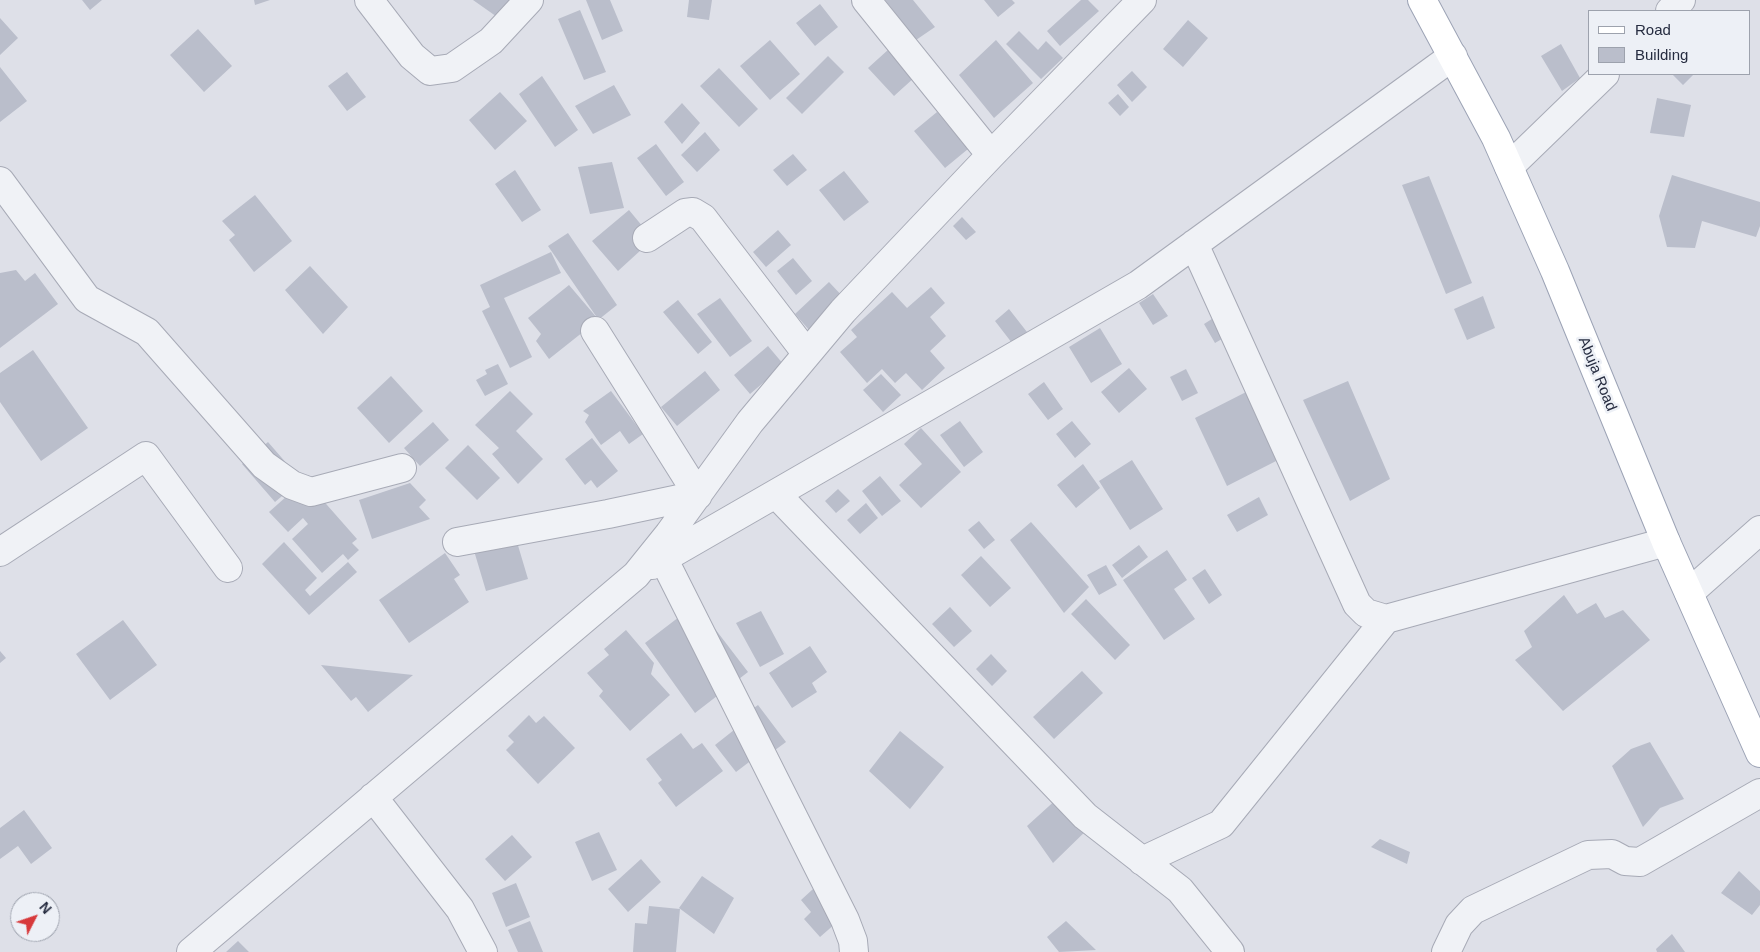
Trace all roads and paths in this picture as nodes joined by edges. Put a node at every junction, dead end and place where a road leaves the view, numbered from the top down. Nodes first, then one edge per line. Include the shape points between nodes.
1 (369, 0) edge
2 (529, 0) edge
3 (866, 0) edge
4 (1142, 0) edge
5 (1422, 0) edge
6 (1681, 0) edge
7 (1671, 10) edge
8 (1453, 56) junction
9 (1604, 75) edge
10 (991, 154) junction
11 (1509, 167) junction
12 (0, 181) edge
13 (648, 238) dead end
14 (1194, 244) junction
15 (595, 331) dead end
16 (807, 354) junction
17 (402, 468) dead end
18 (698, 494) junction
19 (776, 494) junction
20 (1760, 530) edge
21 (457, 542) dead end
22 (1666, 542) junction
23 (0, 552) edge
24 (663, 558) junction
25 (228, 568) dead end
26 (636, 575) junction
27 (1689, 593) junction
28 (1386, 619) junction
29 (1760, 753) edge
30 (1760, 793) edge
31 (373, 797) junction
32 (1142, 861) junction
33 (191, 952) edge
34 (483, 952) edge
35 (854, 952) edge
36 (1230, 952) edge
37 (1446, 952) edge

1 - 2 street via 412,56 430,71 452,68 491,41
3 - 10 street
4 - 10 street
5 - 8 main road, Abuja Road
6 - 7 street
8 - 11 main road, Abuja Road
8 - 14 street
9 - 11 street
10 - 16 street via 843,311
11 - 22 main road, Abuja Road
12 - 17 street via 87,299 147,332 264,465 292,485 311,492
13 - 16 street via 684,213 693,212 703,218
14 - 19 street via 1138,285
14 - 28 street via 1357,604 1366,613
15 - 18 street
16 - 18 street via 750,422
18 - 21 street
18 - 26 street
19 - 24 street
19 - 32 street via 1085,816
20 - 27 street
22 - 27 main road, Abuja Road
22 - 28 street
23 - 25 street via 146,456
24 - 26 street
24 - 35 street via 845,920
26 - 31 street
27 - 29 main road, Abuja Road
28 - 32 street via 1221,824
30 - 37 street via 1640,862 1624,861 1612,854 1588,855 1473,910 1459,925
31 - 33 street
31 - 34 street via 460,909
32 - 36 street via 1180,890

